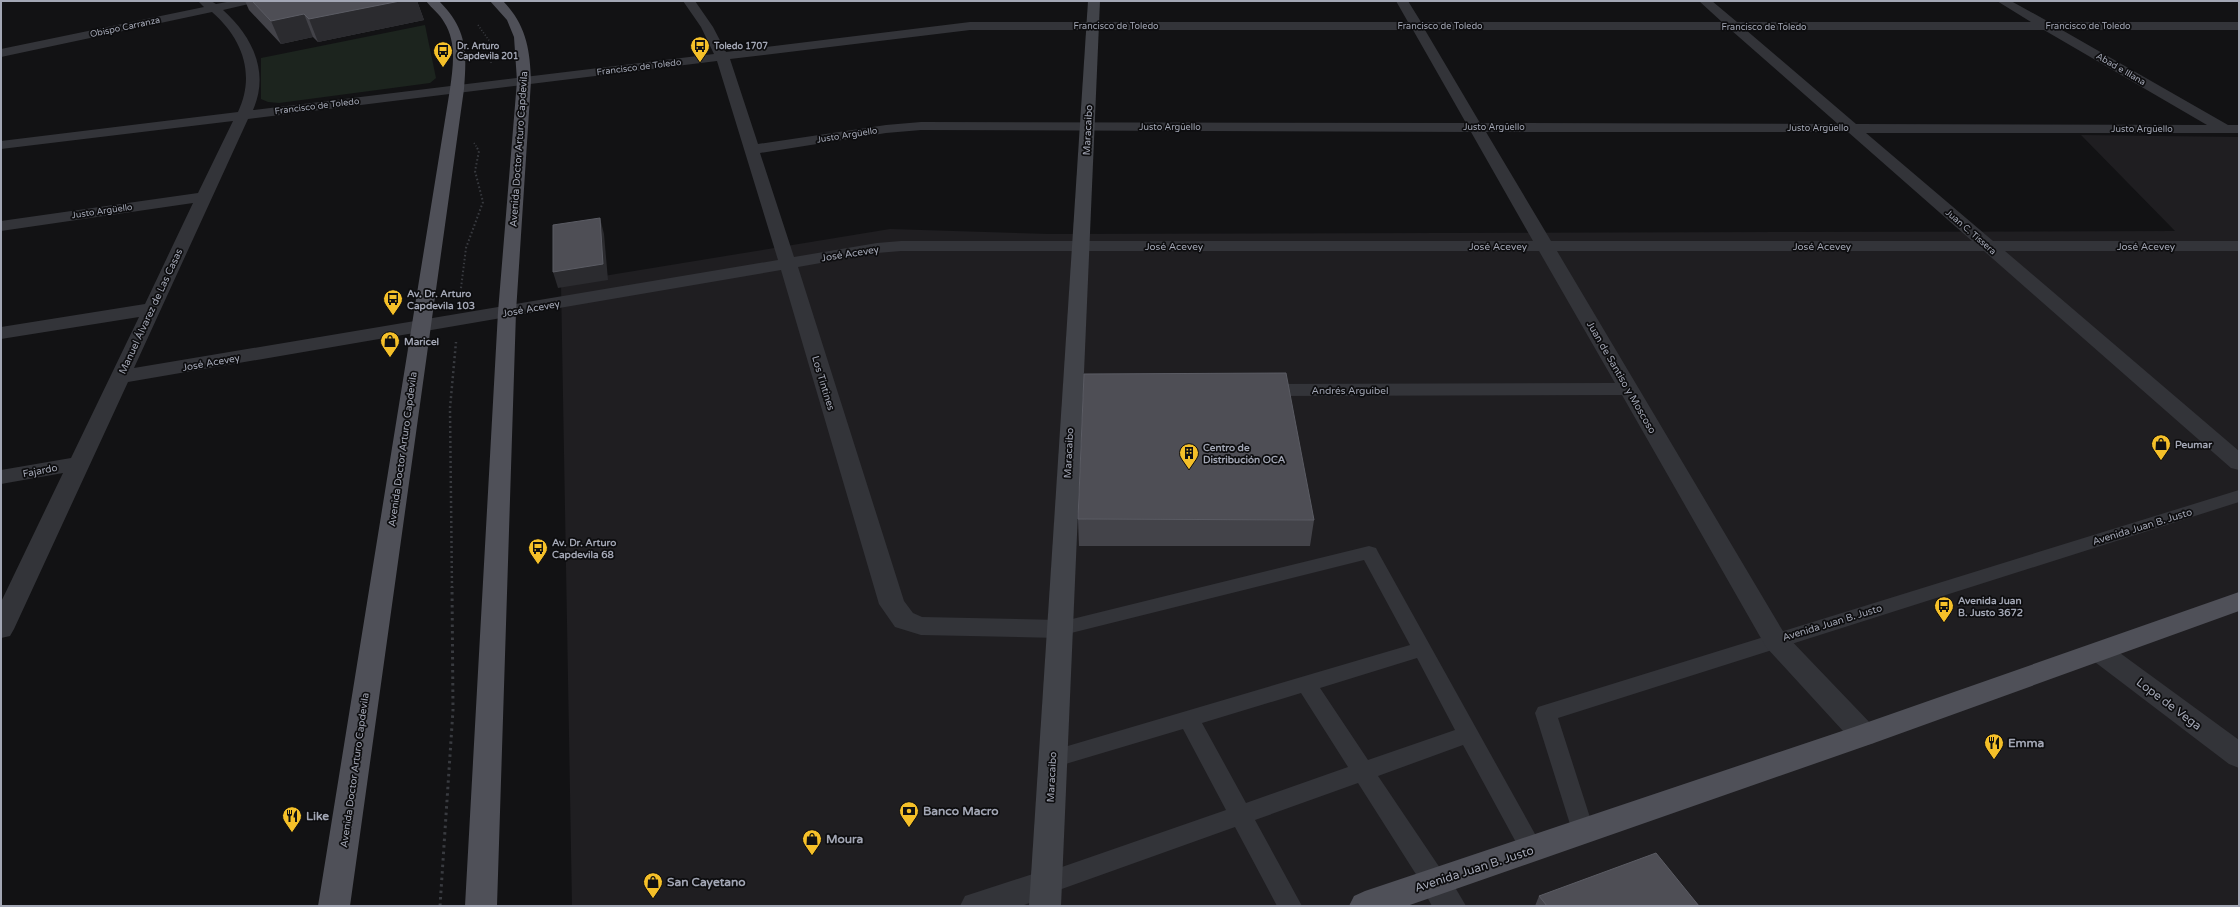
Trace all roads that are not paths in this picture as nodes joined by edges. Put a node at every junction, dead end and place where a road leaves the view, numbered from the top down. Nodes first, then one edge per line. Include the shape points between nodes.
1 (249, 1) edge
2 (432, 1) edge
3 (496, 1) edge
4 (689, 1) edge
5 (1094, 1) edge
6 (1402, 1) edge
7 (1705, 1) edge
8 (2003, 1) edge
9 (210, 5) edge
10 (1092, 26) junction
11 (1417, 26) junction
12 (2046, 26) junction
13 (2239, 26) edge
14 (1735, 27) junction
15 (1, 53) edge
16 (722, 56) junction
17 (524, 81) junction
18 (457, 89) junction
19 (243, 115) junction
20 (1087, 126) junction
21 (1476, 127) junction
22 (1851, 128) junction
23 (2232, 129) edge
24 (2239, 136) edge
25 (1, 144) edge
26 (751, 150) junction
27 (204, 197) junction
28 (1, 226) edge
29 (1080, 246) junction
30 (1546, 246) junction
31 (2239, 246) edge
32 (1988, 247) junction
33 (788, 264) junction
34 (152, 309) junction
35 (507, 312) junction
36 (420, 327) junction
37 (1, 333) edge
38 (119, 377) junction
39 (1629, 389) junction
40 (1239, 390) edge
41 (79, 463) junction
42 (2239, 463) edge
43 (1, 477) edge
44 (2239, 496) edge
45 (2239, 601) edge
46 (1, 628) edge
47 (1059, 629) junction
48 (1775, 640) junction
49 (1423, 649) junction
50 (2100, 652) junction
51 (1306, 684) junction
52 (1188, 718) junction
53 (1469, 734) junction
54 (1864, 736) junction
55 (2239, 756) edge
56 (1052, 759) junction
57 (1363, 771) junction
58 (1240, 815) junction
59 (1583, 833) junction
60 (1532, 850) junction
61 (1443, 894) edge
62 (1045, 895) edge
63 (334, 906) edge
64 (481, 906) edge
65 (976, 906) edge
66 (1290, 906) edge
67 (1365, 906) edge

1 - 9 street, Obispo Carranza
2 - 18 main road, Avenida Doctor Arturo Capdevila via 446,13 460,40
3 - 17 main road, Avenida Doctor Arturo Capdevila via 514,18 521,32
4 - 16 street, Los Tintines via 707,27
5 - 10 main road, Maracaibo
6 - 11 street, Juan de Santiso y Moscoso
7 - 14 street, Juan C. Tissera
8 - 12 street, Abad e Illana
9 - 15 street, Obispo Carranza
9 - 19 street, Manuel Álvarez de Las Casas via 234,27 251,58 252,96
10 - 11 street, Francisco de Toledo
10 - 16 street, Francisco de Toledo via 943,28
10 - 20 main road, Maracaibo
11 - 14 street, Francisco de Toledo
11 - 21 street, Juan de Santiso y Moscoso
12 - 13 street, Francisco de Toledo
12 - 14 street, Francisco de Toledo
12 - 23 street, Abad e Illana
14 - 22 street, Juan C. Tissera
16 - 17 street, Francisco de Toledo
16 - 26 street, Los Tintines
17 - 18 street, Francisco de Toledo
17 - 35 main road, Avenida Doctor Arturo Capdevila
18 - 19 street, Francisco de Toledo
18 - 36 main road, Avenida Doctor Arturo Capdevila
19 - 25 street, Francisco de Toledo
19 - 27 street, Manuel Álvarez de Las Casas
20 - 21 street, Justo Argüello
20 - 26 street, Justo Argüello via 901,127
20 - 29 main road, Maracaibo
21 - 22 street, Justo Argüello
21 - 30 street, Juan de Santiso y Moscoso
22 - 23 street, Justo Argüello
22 - 32 street, Juan C. Tissera
23 - 24 street, Abad e Illana
26 - 33 street, Los Tintines
27 - 28 street, Justo Argüello
27 - 34 street, Manuel Álvarez de Las Casas
29 - 30 street, José Acevey
29 - 33 street, José Acevey via 900,246
29 - 47 main road, Maracaibo via 1084,391
30 - 32 street, José Acevey
30 - 39 street, Juan de Santiso y Moscoso
31 - 32 street, José Acevey
32 - 42 street, Juan C. Tissera
33 - 35 street, José Acevey
33 - 47 street, Los Tintines via 892,604 904,620 921,626
34 - 37 street
34 - 38 street, Manuel Álvarez de Las Casas
35 - 36 street, José Acevey
35 - 64 main road, Avenida Doctor Arturo Capdevila
36 - 38 street, José Acevey
36 - 63 main road, Avenida Doctor Arturo Capdevila
38 - 41 street, Manuel Álvarez de Las Casas
39 - 40 street, Andrés Arguibel
39 - 48 street, Juan de Santiso y Moscoso
41 - 43 street, Fajardo
41 - 46 street, Manuel Álvarez de Las Casas
44 - 48 lane, Avenida Juan B. Justo
45 - 50 main road, Avenida Juan B. Justo
47 - 49 lane via 1369,552
47 - 56 main road, Maracaibo
48 - 54 street, Juan de Santiso y Moscoso
48 - 59 lane, Avenida Juan B. Justo via 1546,713
49 - 51 lane
49 - 53 lane
50 - 54 main road, Avenida Juan B. Justo
50 - 55 street, Lope de Vega
51 - 52 lane
51 - 57 lane
52 - 56 lane
52 - 58 lane
53 - 57 lane
53 - 60 lane
54 - 59 main road, Avenida Juan B. Justo
56 - 62 main road, Maracaibo
57 - 58 lane
57 - 61 lane
58 - 62 lane
58 - 66 lane
59 - 60 main road, Avenida Juan B. Justo
60 - 61 main road, Avenida Juan B. Justo
61 - 67 main road, Avenida Juan B. Justo
62 - 65 street

